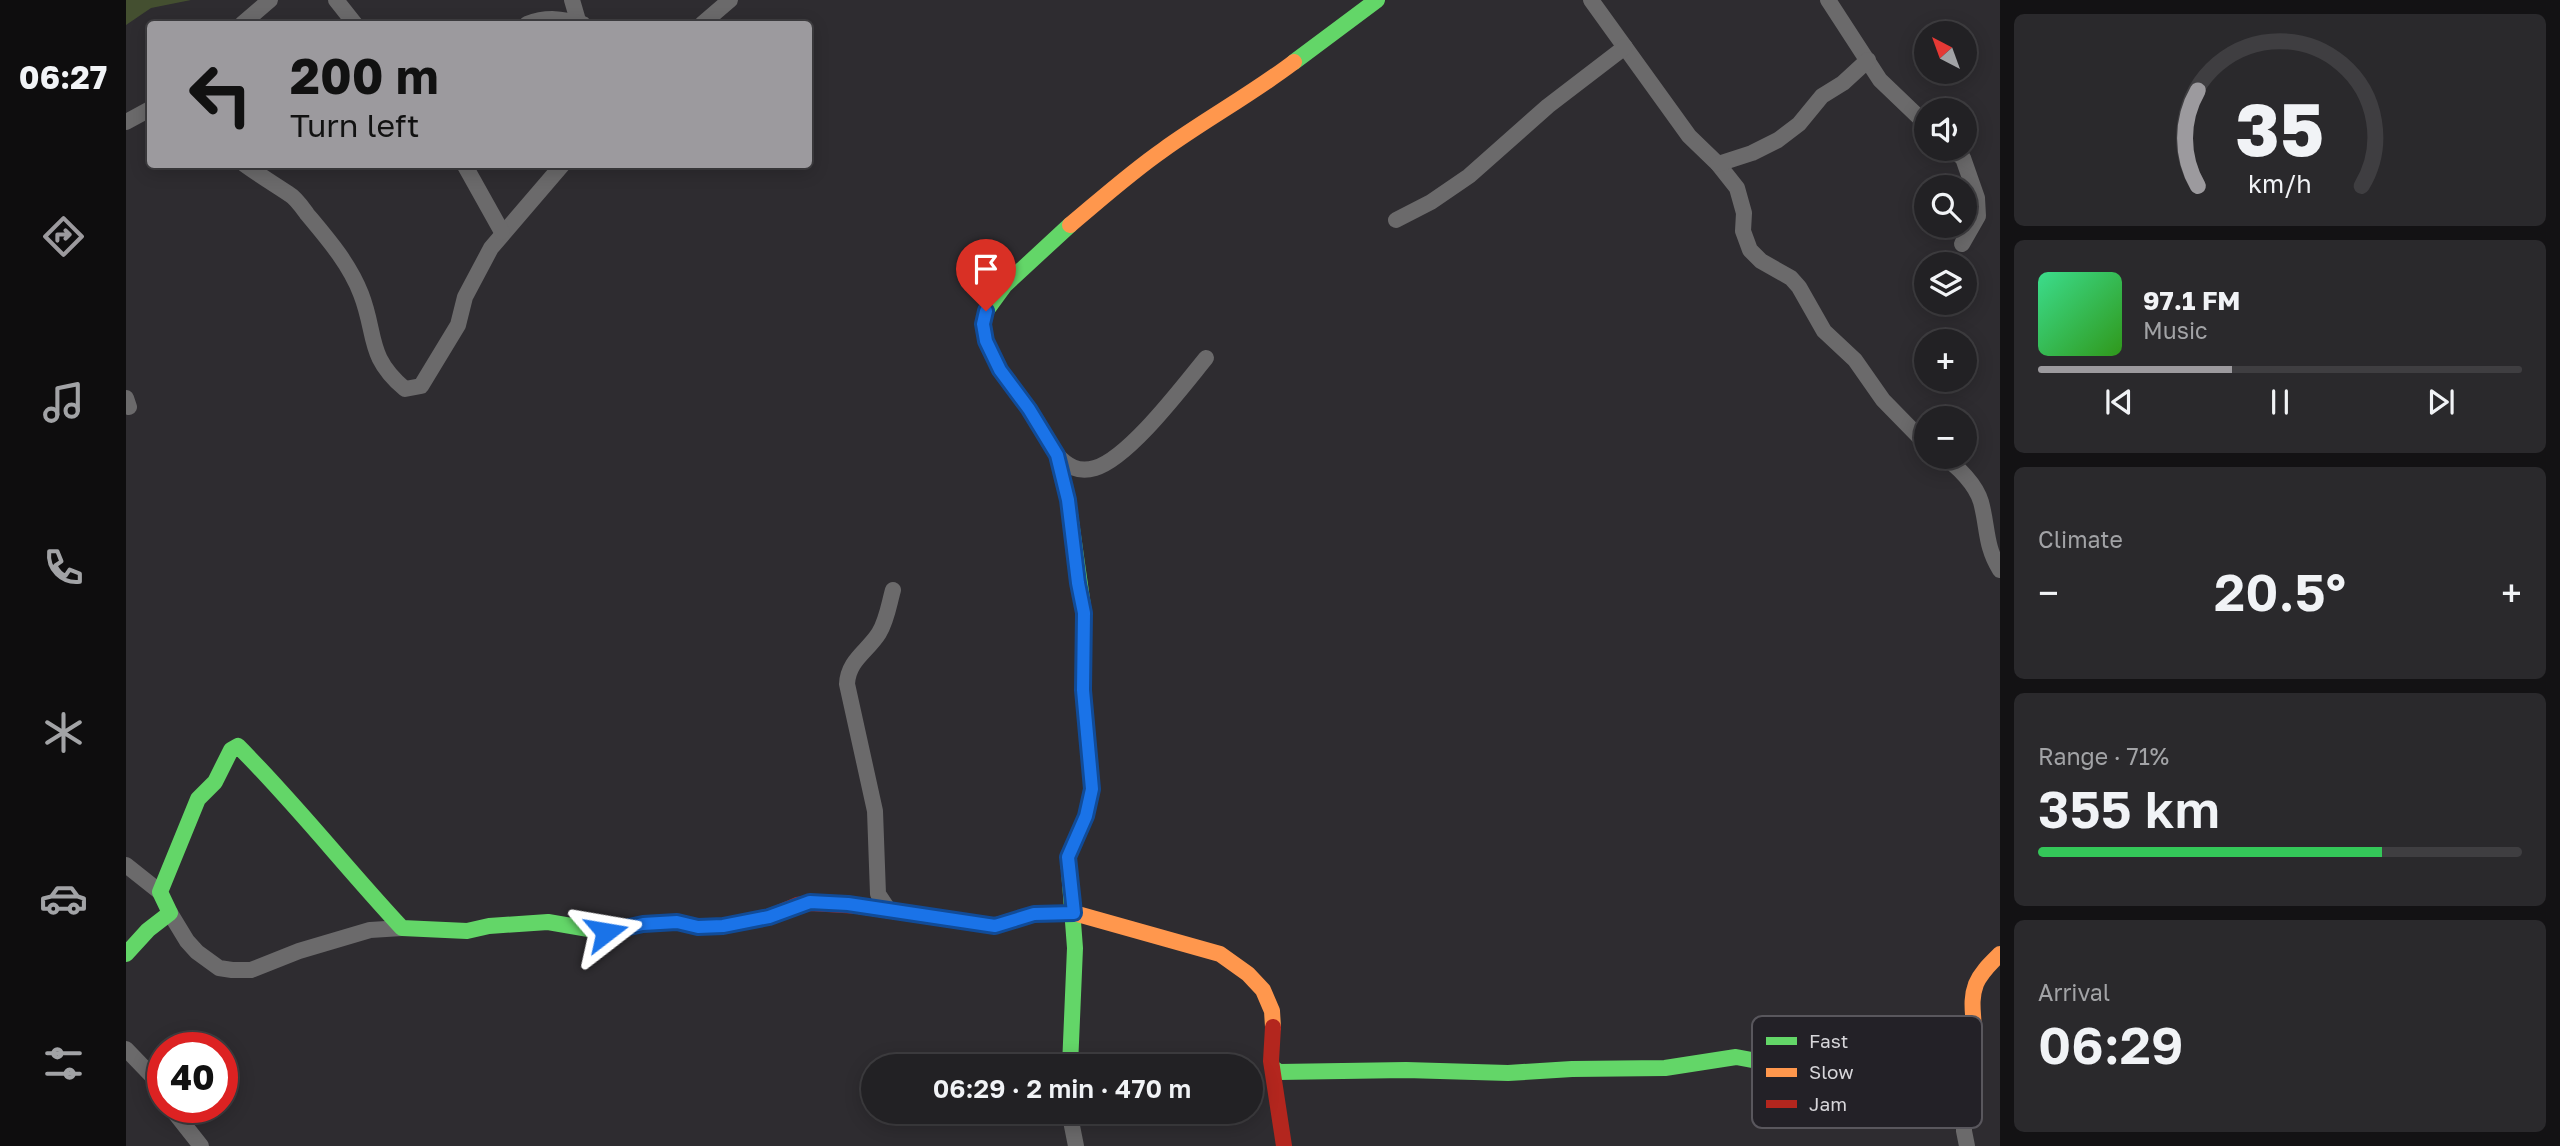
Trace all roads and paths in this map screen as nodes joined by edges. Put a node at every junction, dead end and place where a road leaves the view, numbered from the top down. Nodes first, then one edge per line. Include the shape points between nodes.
1 (270, 0) edge
2 (336, 0) edge
3 (572, 0) edge
4 (730, 0) edge
5 (1377, 0) edge
6 (1591, 0) edge
7 (1828, 0) edge
8 (246, 21) edge
9 (353, 21) edge
10 (538, 21) edge
11 (570, 21) edge
12 (580, 21) edge
13 (706, 21) edge
14 (1625, 47) junction
15 (1868, 60) junction
16 (147, 111) edge
17 (1914, 113) edge
18 (126, 122) edge
19 (1964, 161) edge
20 (1718, 164) junction
21 (250, 168) edge
22 (466, 168) edge
23 (560, 168) edge
24 (1396, 220) dead end
25 (502, 232) junction
26 (1962, 244) dead end
27 (1206, 358) dead end
28 (1914, 432) edge
29 (1057, 455) junction
30 (1957, 469) edge
31 (2000, 570) edge
32 (893, 590) dead end
33 (126, 865) edge
34 (160, 892) junction
35 (888, 909) junction
36 (1074, 913) junction
37 (170, 914) junction
38 (401, 928) junction
39 (126, 954) edge
40 (2000, 954) edge
41 (1974, 1016) edge
42 (126, 1049) edge
43 (1071, 1054) edge
44 (1752, 1060) edge
45 (1273, 1068) junction
46 (147, 1071) edge
47 (183, 1123) edge
48 (1072, 1124) edge
49 (1964, 1128) edge
50 (201, 1146) edge
51 (1076, 1146) edge
52 (1284, 1146) edge
53 (1968, 1146) edge

1 - 8 street
2 - 9 street
3 - 12 street
4 - 13 street
5 - 29 street via 1263,86 1161,151 1066,228 993,299 983,324 986,341
6 - 14 street
7 - 15 street
10 - 11 street
14 - 20 street via 1689,136
14 - 24 street via 1548,106 1469,176
15 - 17 street via 1880,80
15 - 20 street via 1822,96 1799,124 1778,140
16 - 18 street
19 - 26 street via 1978,216
20 - 28 street via 1741,195 1743,231 1750,250 1791,278 1824,331 1855,360 1883,400
21 - 25 street via 289,194 318,224 361,294 374,348 405,389 421,386 458,325 465,297
22 - 25 street
23 - 25 street
27 - 29 street via 1161,414 1106,463 1076,469
29 - 36 street via 1084,613 1083,690 1092,789 1068,857
30 - 31 street via 1980,499 1988,547
32 - 35 street via 881,631 847,674 874,811 878,894
33 - 34 street
34 - 37 street
34 - 38 street via 198,799 238,746
35 - 36 street via 995,926 1034,914
35 - 38 street via 810,902 769,917 723,926 654,923 606,932 548,922 467,931
36 - 43 street
36 - 45 street via 1220,954 1241,967 1262,986 1269,1001
37 - 38 street via 197,952 219,968 232,970 251,970 370,930
37 - 39 street
40 - 41 street via 1976,984
42 - 46 street
44 - 45 street via 1736,1057 1665,1068 1508,1073 1279,1072
45 - 52 street
47 - 50 street
48 - 51 street
49 - 53 street

